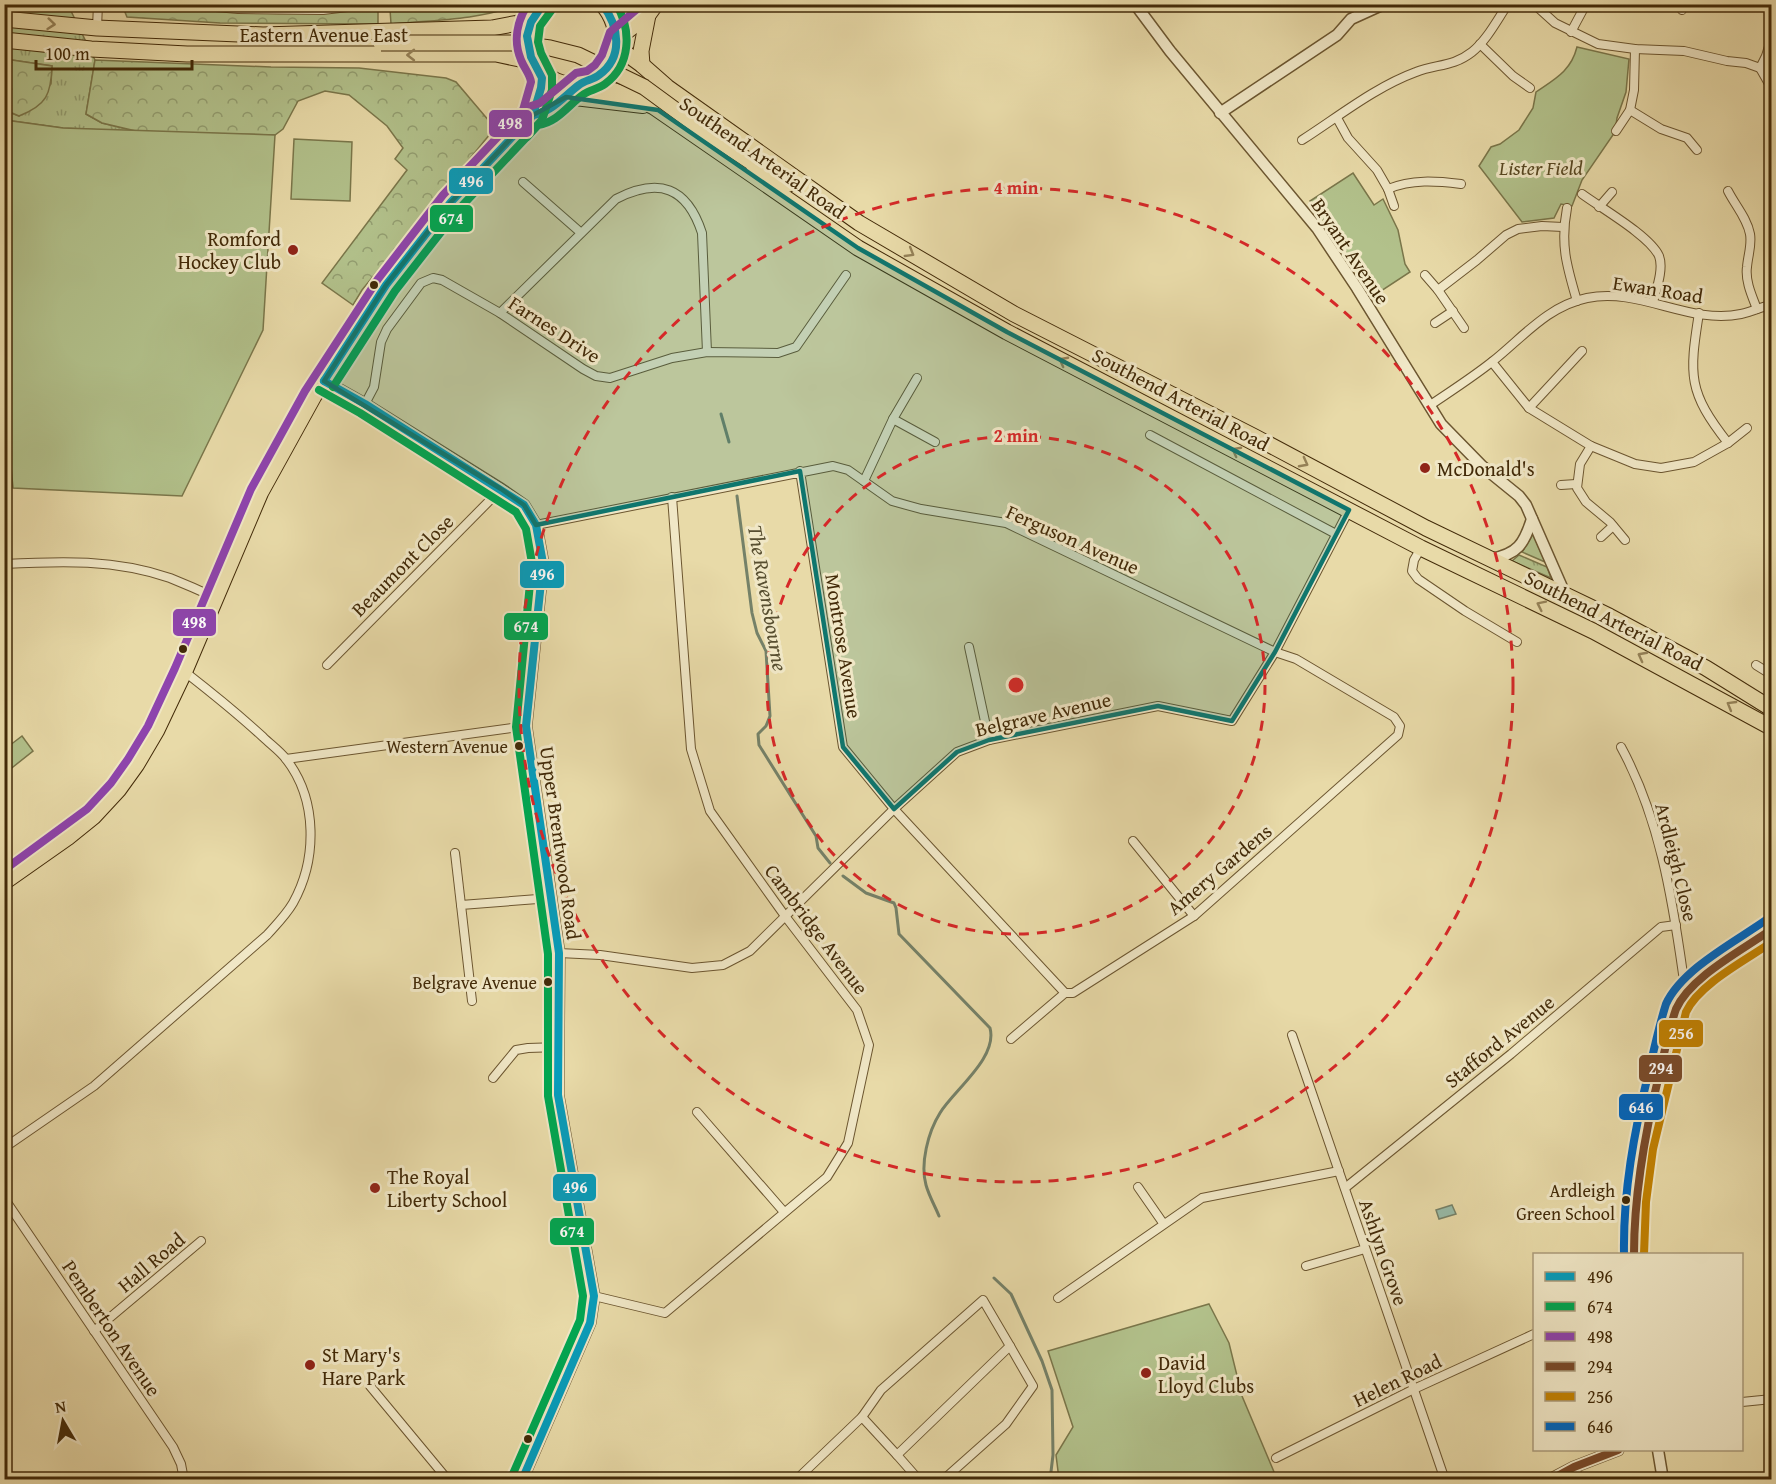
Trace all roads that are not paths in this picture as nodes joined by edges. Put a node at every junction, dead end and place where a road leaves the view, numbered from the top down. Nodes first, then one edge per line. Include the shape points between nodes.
1 (98, 4) edge
2 (183, 4) edge
3 (372, 4) edge
4 (543, 4) edge
5 (602, 4) edge
6 (1135, 4) edge
7 (1384, 4) edge
8 (1508, 4) edge
9 (1534, 4) edge
10 (1586, 4) edge
11 (652, 10) edge
12 (532, 17) junction
13 (4, 19) edge
14 (97, 28) junction
15 (1571, 32) junction
16 (262, 35) junction
17 (1772, 37) edge
18 (4, 40) edge
19 (617, 42) junction
20 (381, 44) junction
21 (1480, 44) junction
22 (1635, 49) junction
23 (286, 55) junction
24 (536, 65) junction
25 (642, 65) junction
26 (1760, 68) junction
27 (585, 82) junction
28 (1530, 88) dead end
29 (1772, 88) edge
30 (567, 96) junction
31 (1630, 110) junction
32 (1220, 113) junction
33 (664, 114) junction
34 (533, 115) junction
35 (1337, 118) junction
36 (1616, 131) dead end
37 (1302, 140) dead end
38 (1697, 150) dead end
39 (751, 162) junction
40 (524, 182) dead end
41 (1461, 184) dead end
42 (1388, 189) junction
43 (1728, 191) dead end
44 (1612, 192) dead end
45 (1582, 194) dead end
46 (1394, 206) dead end
47 (1599, 207) junction
48 (1567, 208) dead end
49 (859, 223) junction
50 (1563, 227) junction
51 (580, 232) junction
52 (858, 248) junction
53 (846, 275) dead end
54 (1425, 275) dead end
55 (1438, 290) junction
56 (1577, 301) junction
57 (1653, 303) junction
58 (1772, 304) edge
59 (1757, 309) junction
60 (1453, 311) junction
61 (500, 313) junction
62 (1699, 313) junction
63 (1435, 323) dead end
64 (1464, 328) dead end
65 (1582, 351) dead end
66 (707, 352) junction
67 (1492, 362) junction
68 (916, 378) dead end
69 (324, 381) junction
70 (365, 404) junction
71 (1429, 406) junction
72 (1529, 408) junction
73 (893, 419) junction
74 (1747, 428) dead end
75 (1150, 435) dead end
76 (935, 442) dead end
77 (1728, 443) junction
78 (1591, 446) junction
79 (800, 471) junction
80 (864, 481) junction
81 (1576, 484) junction
82 (1562, 485) dead end
83 (501, 489) junction
84 (672, 497) junction
85 (1349, 510) junction
86 (1532, 519) junction
87 (536, 525) junction
88 (1613, 526) junction
89 (1336, 534) junction
90 (1601, 537) dead end
91 (1625, 540) dead end
92 (1421, 548) junction
93 (1490, 559) junction
94 (4, 564) edge
95 (1565, 594) junction
96 (216, 598) junction
97 (1516, 642) dead end
98 (969, 647) dead end
99 (1275, 652) junction
100 (327, 665) dead end
101 (1756, 665) dead end
102 (185, 672) junction
103 (1772, 675) edge
104 (1772, 709) edge
105 (526, 726) junction
106 (1772, 728) edge
107 (989, 740) junction
108 (1621, 747) dead end
109 (286, 759) junction
110 (894, 809) junction
111 (1133, 841) dead end
112 (455, 854) dead end
113 (4, 883) edge
114 (551, 898) junction
115 (461, 905) junction
116 (785, 916) junction
117 (1194, 916) junction
118 (1676, 925) junction
119 (1772, 929) edge
120 (559, 953) junction
121 (1691, 987) junction
122 (1065, 993) junction
123 (472, 1000) dead end
124 (1292, 1035) dead end
125 (1011, 1039) dead end
126 (558, 1047) junction
127 (493, 1078) dead end
128 (697, 1112) dead end
129 (4, 1148) edge
130 (1339, 1171) junction
131 (1138, 1187) dead end
132 (1345, 1188) junction
133 (4, 1198) edge
134 (784, 1212) junction
135 (1163, 1223) junction
136 (201, 1241) dead end
137 (1365, 1249) junction
138 (1634, 1253) edge
139 (1306, 1266) dead end
140 (594, 1296) junction
141 (1058, 1298) dead end
142 (94, 1331) junction
143 (1533, 1334) edge
144 (1010, 1346) junction
145 (370, 1386) dead end
146 (1414, 1389) junction
147 (1772, 1399) edge
148 (1743, 1402) edge
149 (862, 1417) junction
150 (1613, 1451) edge
151 (1658, 1451) edge
152 (897, 1455) junction
153 (1276, 1458) dead end
154 (1574, 1467) junction
155 (945, 1478) edge
156 (184, 1479) edge
157 (448, 1479) edge
158 (522, 1479) edge
159 (796, 1479) edge
160 (919, 1479) edge
161 (1445, 1479) edge
162 (1549, 1479) edge
163 (1580, 1479) edge
164 (1663, 1479) edge

1 - 14 street
2 - 3 street via 323,10
4 - 12 highway
5 - 19 highway via 614,20
6 - 32 street, Bryant Avenue
7 - 32 street via 1351,19 1337,35
8 - 21 street
9 - 15 street
10 - 15 street
11 - 19 highway
11 - 25 highway via 641,51
12 - 16 highway, Eastern Avenue East via 492,28
12 - 24 highway via 527,44
13 -> 14 highway, Eastern Avenue East
14 - 16 highway, Eastern Avenue East
15 - 22 street via 1598,44
16 - 20 highway
17 - 26 street
18 - 23 highway, Eastern Avenue East via 91,49
19 - 25 highway, Southend Arterial Road
19 - 27 highway via 605,70
20 - 23 highway
20 - 39 highway, bridge via 513,43 578,56 644,87
21 - 28 street
21 - 35 street via 1459,61 1417,71
22 - 26 street via 1684,51
22 - 31 street
24 -> 23 highway, Eastern Avenue East via 496,54
24 - 27 highway, Eastern Avenue East via 554,80
24 - 34 main road via 542,86
25 - 49 highway, Southend Arterial Road via 667,87
26 - 29 street
27 - 30 main road
27 - 33 highway, Southend Arterial Road via 639,99
30 - 33 main road via 640,105
30 - 34 main road via 544,113
31 - 36 street
31 - 38 street via 1662,129 1688,138
32 - 71 street, Bryant Avenue via 1317,228
33 - 52 highway, Southend Arterial Road
34 - 69 main road via 445,210 386,285
35 - 37 street
35 - 42 street
39 - 49 highway via 838,216
39 - 52 highway
40 - 51 street
41 - 42 street via 1415,182
42 - 46 street
43 - 59 street via 1750,233 1747,277
44 - 47 street
45 - 47 street
47 - 57 street via 1645,238 1659,256
48 - 50 street
49 -> 93 highway, Southend Arterial Road via 1014,314
50 - 55 street via 1524,228 1506,235
50 - 56 street via 1565,261
51 - 61 street
51 - 66 street via 616,199 632,190 668,190 686,200 702,233
85 -> 52 highway, Southend Arterial Road via 1006,332
53 - 66 street, Farnes Drive via 796,347 778,353
54 - 55 street
55 - 60 street
56 - 57 street, Ewan Road via 1624,296
56 - 67 street, Ewan Road via 1548,314
57 - 62 street, Ewan Road
58 - 59 street, Ewan Road
59 - 62 street, Ewan Road via 1741,314
60 - 63 street
60 - 64 street
61 - 66 street, Farnes Drive via 596,376 610,378 672,358
61 - 70 street, Farnes Drive via 442,280 421,282 381,342 374,387
62 - 77 street via 1693,367 1695,386 1704,410
65 - 72 street
67 - 71 street, Ewan Road
67 - 72 street
68 - 73 street
69 - 70 street, Upper Brentwood Road
69 - 96 main road via 261,493
70 - 83 street, Upper Brentwood Road
71 - 86 street, Bryant Avenue via 1474,459 1519,496
72 - 78 street
73 - 76 street
73 - 80 street
74 - 77 street
75 - 89 street
77 - 78 street via 1694,462 1661,468 1622,461
78 - 81 street via 1580,464
79 - 80 street, Ferguson Avenue via 833,466
79 - 84 street, Ferguson Avenue
79 - 110 street, Montrose Avenue via 843,747
80 - 99 street, Ferguson Avenue via 891,501 1006,523
81 - 82 street
81 - 88 street via 1586,502
83 - 87 street, Upper Brentwood Road via 524,505
83 - 100 street, Beaumont Close
84 - 87 street, Ferguson Avenue
84 - 116 street, Cambridge Avenue via 691,749 710,811
85 - 89 street, Belgrave Avenue
85 - 92 highway, Southend Arterial Road
86 - 93 street via 1524,542 1515,551
86 - 95 street, Bryant Avenue
87 - 105 street, Upper Brentwood Road via 543,563
88 - 90 street
88 - 91 street
89 - 99 street, Belgrave Avenue
92 - 97 street via 1412,572 1418,579
106 -> 92 highway, Southend Arterial Road via 1593,631
93 - 95 highway, Southend Arterial Road
94 - 96 street via 113,564 170,578
95 - 104 highway, Southend Arterial Road via 1706,668
96 - 102 main road
98 - 107 street
99 - 107 street, Belgrave Avenue via 1232,722 1158,706
99 - 117 street, Amery Gardens via 1296,659 1394,717 1400,726 1398,735
101 - 103 street
102 - 109 street
102 - 113 main road via 147,748 118,790 68,838
105 - 109 street
105 - 114 street, Upper Brentwood Road
107 - 110 street, Belgrave Avenue via 957,752
108 - 118 street, Ardleigh Close via 1661,850
109 - 129 street via 304,795 311,836 302,883 284,916 267,936 94,1086
110 - 116 street, Belgrave Avenue
110 - 122 street
111 - 117 street
112 - 115 street
114 - 115 street
114 - 120 street, Upper Brentwood Road
115 - 123 street
116 - 120 street, Belgrave Avenue via 750,951 723,964 692,968
116 - 134 street, Cambridge Avenue via 857,1010 869,1045 848,1143 827,1177
117 - 122 street, Amery Gardens via 1073,993
118 - 121 street, Ardleigh Close via 1683,974
118 - 132 street, Stafford Avenue via 1661,927
119 - 121 street
120 - 126 street, Upper Brentwood Road
121 - 138 street via 1679,1001 1654,1095 1635,1205
122 - 125 street, Amery Gardens
124 - 130 street, Ashlyn Grove
126 - 127 street via 516,1050
126 - 140 street, Upper Brentwood Road via 558,1095
128 - 134 street
130 - 132 street, Ashlyn Grove
130 - 135 street via 1202,1198
131 - 135 street
132 - 137 street, Ashlyn Grove
133 - 142 street, Pemberton Avenue
134 - 140 street, Cambridge Avenue via 665,1313
135 - 141 street
136 - 142 street, Hall Road
137 - 139 street
137 - 146 street, Ashlyn Grove
140 - 158 street, Upper Brentwood Road via 590,1323
142 - 156 street, Pemberton Avenue via 173,1447
143 - 146 street, Helen Road
144 - 149 street via 983,1300 881,1390
144 - 152 street
144 - 155 street via 1033,1386 1006,1424
145 - 157 street
146 - 153 street, Helen Road
146 - 161 street, Ashlyn Grove
147 - 148 street
149 - 152 street
149 - 159 street
150 - 154 street
151 - 164 street
152 - 160 street
154 - 162 street
154 - 163 street

